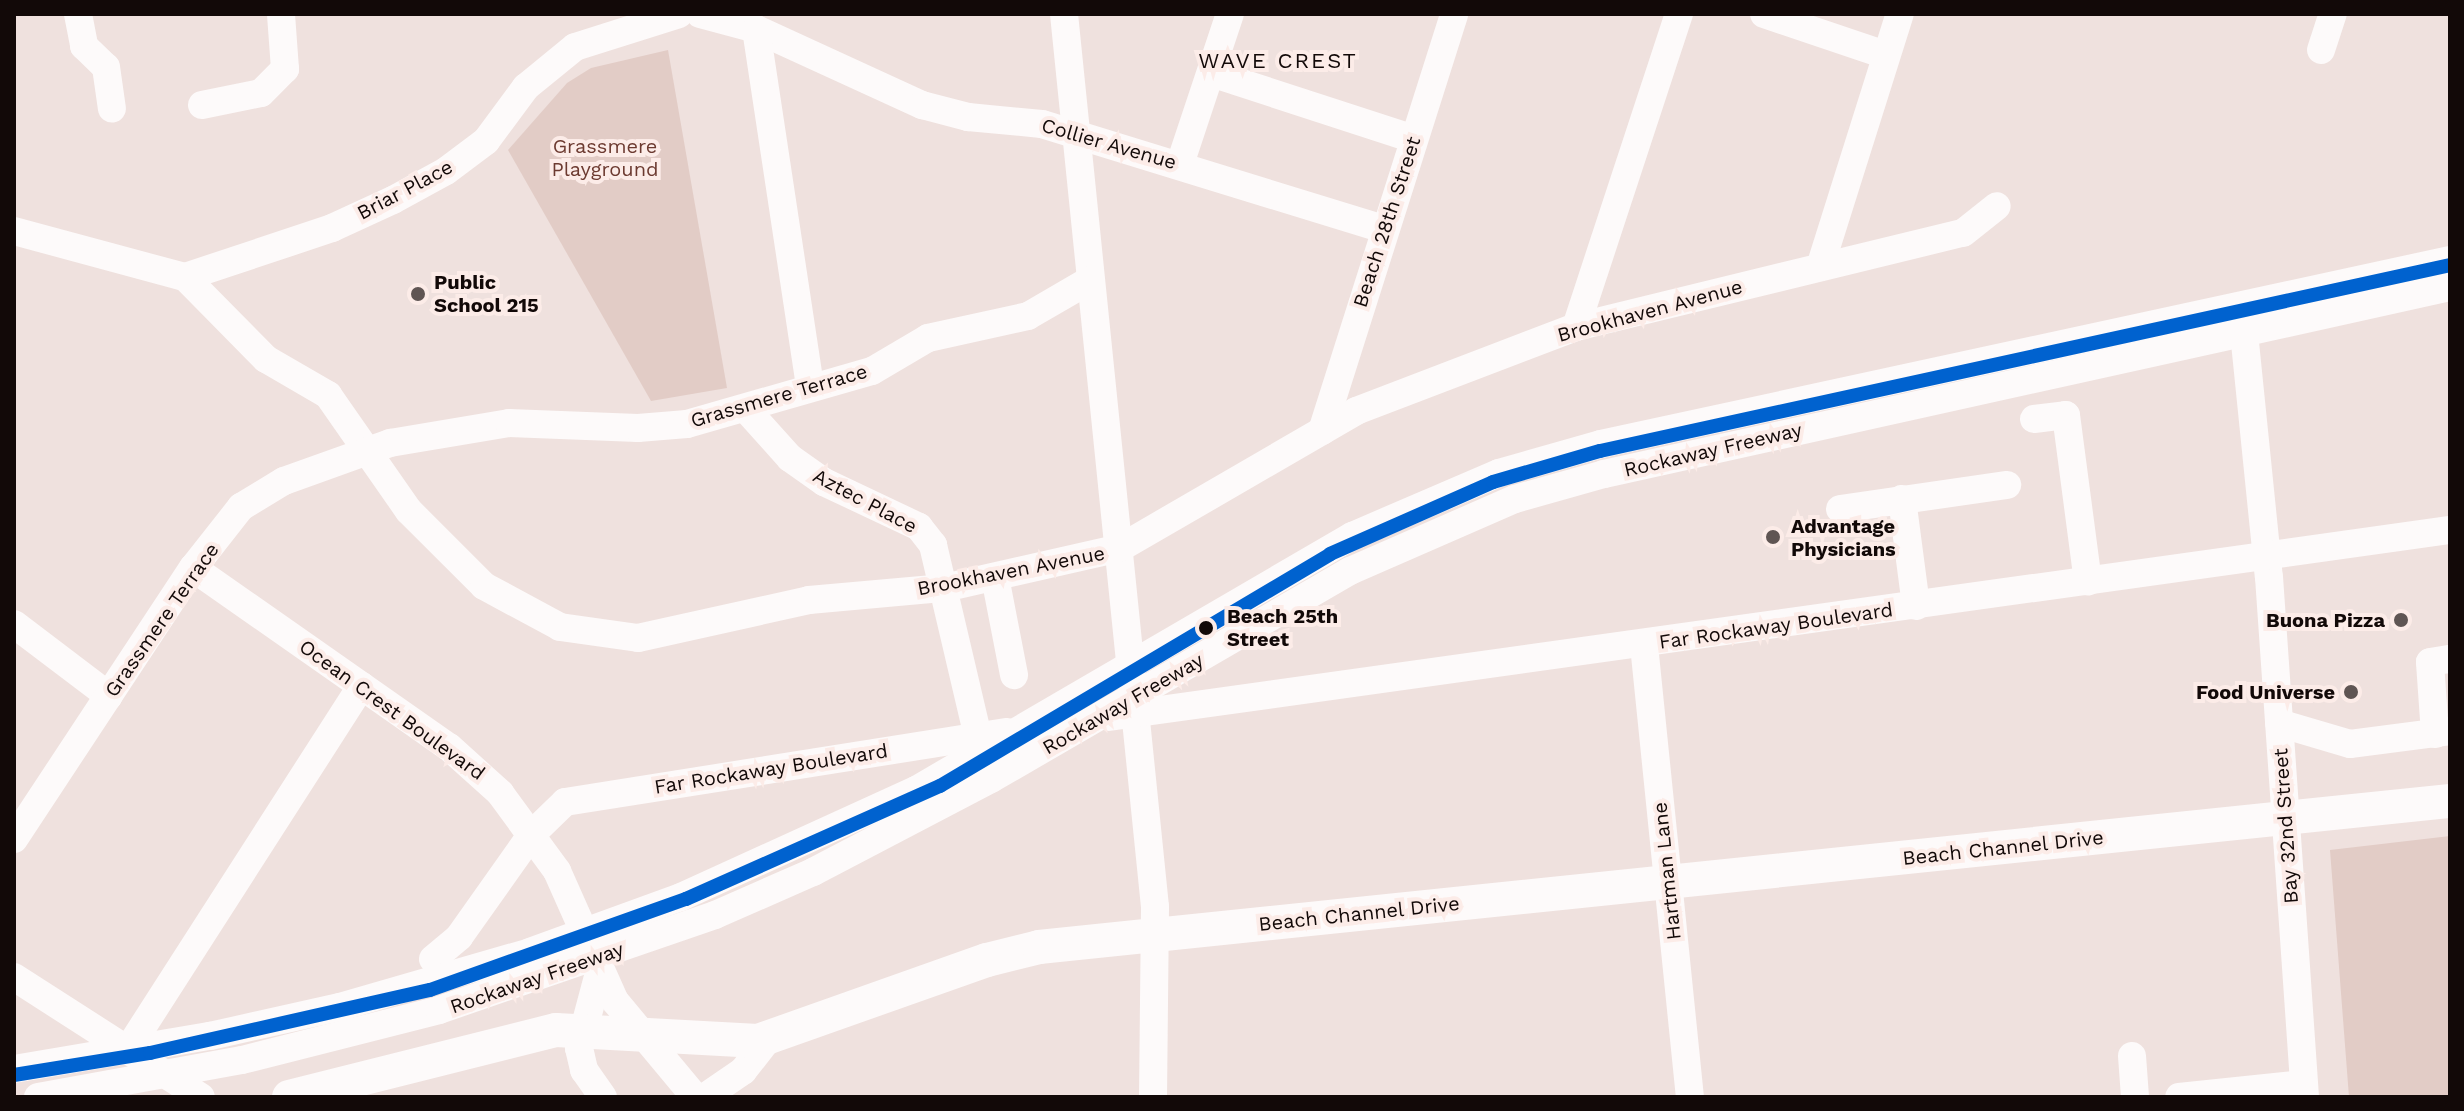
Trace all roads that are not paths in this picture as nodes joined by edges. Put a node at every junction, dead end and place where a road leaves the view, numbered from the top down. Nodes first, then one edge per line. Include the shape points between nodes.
1 (78, 14) edge
2 (281, 14) edge
3 (679, 14) edge
4 (700, 14) edge
5 (1064, 14) edge
6 (1230, 14) edge
7 (1454, 14) edge
8 (1679, 14) edge
9 (1764, 14) edge
10 (1900, 14) edge
11 (2333, 14) edge
12 (756, 29) junction
13 (2321, 50) dead end
14 (1886, 55) junction
15 (1211, 73) junction
16 (202, 105) dead end
17 (112, 109) dead end
18 (1075, 136) junction
19 (1414, 139) junction
20 (1180, 164) junction
21 (1997, 206) dead end
22 (1383, 229) junction
23 (14, 231) edge
24 (2450, 260) edge
25 (1820, 267) junction
26 (185, 277) junction
27 (1090, 280) junction
28 (2450, 287) edge
29 (2244, 318) junction
30 (1576, 327) junction
31 (810, 385) junction
32 (745, 408) junction
33 (2034, 419) dead end
34 (1322, 431) junction
35 (364, 450) junction
36 (2007, 485) dead end
37 (1902, 499) junction
38 (1840, 509) dead end
39 (2450, 530) edge
40 (1120, 548) junction
41 (2265, 555) junction
42 (193, 568) junction
43 (995, 577) junction
44 (2088, 582) junction
45 (944, 588) junction
46 (1916, 606) junction
47 (14, 624) edge
48 (1644, 645) junction
49 (2450, 659) edge
50 (1132, 665) junction
51 (1014, 675) dead end
52 (361, 686) junction
53 (109, 696) junction
54 (1137, 706) junction
55 (1101, 718) joint
56 (2279, 723) junction
57 (1024, 729) joint
58 (2442, 733) edge
59 (980, 745) junction
60 (2450, 801) edge
61 (2284, 819) junction
62 (532, 834) junction
63 (14, 839) edge
64 (1668, 882) junction
65 (585, 933) junction
66 (1155, 935) junction
67 (433, 959) dead end
68 (598, 964) junction
69 (14, 977) edge
70 (583, 1029) junction
71 (644, 1032) junction
72 (768, 1039) junction
73 (127, 1051) junction
74 (2132, 1056) dead end
75 (14, 1069) edge
76 (164, 1074) junction
77 (383, 1085) edge
78 (2304, 1091) edge
79 (38, 1097) edge
80 (201, 1097) edge
81 (289, 1097) edge
82 (603, 1097) edge
83 (695, 1097) edge
84 (705, 1097) edge
85 (1153, 1097) edge
86 (1690, 1097) edge
87 (2135, 1097) edge
88 (2179, 1097) edge

1 - 17 street via 84,46 106,67
2 - 16 street via 285,69 261,93
3 - 26 street, Briar Place via 575,47 526,87 486,141 393,200 332,228
4 - 12 street, Collier Avenue
5 - 18 street
6 - 15 street
7 - 19 street, Beach 28th Street
8 - 30 street
9 - 14 street
10 - 14 street
11 - 13 street
12 - 18 street, Collier Avenue via 922,105 968,117 1042,124
12 - 31 street
14 - 25 street
15 - 19 street
15 - 20 street
18 - 20 street, Collier Avenue
18 - 27 street
19 - 22 street, Beach 28th Street
20 - 22 street, Collier Avenue
21 - 25 street, Brookhaven Avenue via 1963,233
22 - 34 street, Beach 28th Street
23 - 26 street
24 - 29 street, Rockaway Freeway
25 - 30 street, Brookhaven Avenue
26 - 35 street, Brookhaven Avenue via 266,359 328,395
27 - 31 street, Grassmere Terrace via 1028,316 928,338 872,371
27 - 40 street
28 - 29 street, Rockaway Freeway
29 - 41 street, Bay 32nd Street
29 - 50 street, Rockaway Freeway via 1601,444 1499,473 1352,536
29 - 54 street, Rockaway Freeway via 1515,499 1363,564
30 - 34 street, Brookhaven Avenue via 1356,411
31 - 32 street, Grassmere Terrace
32 - 35 street, Grassmere Terrace via 687,424 638,428 509,423
32 - 45 street, Aztec Place via 790,458 824,482 919,527 933,545
33 - 44 street via 2066,415
34 - 40 street, Brookhaven Avenue
35 - 42 street, Grassmere Terrace via 284,481 241,507
35 - 45 street, Brookhaven Avenue via 409,511 484,586 573,630 638,638 809,600
36 - 37 street
37 - 38 street
37 - 46 street
39 - 41 street, Far Rockaway Boulevard
40 - 43 street, Brookhaven Avenue
40 - 50 street
41 - 44 street, Far Rockaway Boulevard
41 - 56 street, Bay 32nd Street
42 - 52 street, Ocean Crest Boulevard
42 - 53 street, Grassmere Terrace
43 - 45 street, Brookhaven Avenue
43 - 51 street
44 - 46 street, Far Rockaway Boulevard
45 - 59 street, Aztec Place
46 - 48 street, Far Rockaway Boulevard
47 - 53 street
48 - 54 street, Far Rockaway Boulevard
48 - 64 street, Hartman Lane
49 - 58 street via 2430,662
50 - 54 street
50 - 57 street, Rockaway Freeway
52 - 62 street, Ocean Crest Boulevard via 475,768
52 - 73 street
53 - 63 street, Grassmere Terrace
54 - 55 street, Far Rockaway Boulevard
54 - 66 street
55 - 68 street, Rockaway Freeway via 813,872
56 - 58 street via 2350,744
56 - 61 street, Bay 32nd Street
57 - 59 street, Far Rockaway Boulevard
59 - 62 street, Far Rockaway Boulevard via 565,802
59 - 65 street, Rockaway Freeway via 761,864
60 - 61 main road, Beach Channel Drive
61 - 64 main road, Beach Channel Drive
61 - 78 street, Bay 32nd Street
62 - 65 street, Ocean Crest Boulevard via 557,871
62 - 67 street, Far Rockaway Boulevard via 459,937
64 - 66 main road, Beach Channel Drive
64 - 86 street, Hartman Lane
65 - 68 street, Ocean Crest Boulevard
65 - 73 street, Rockaway Freeway via 340,1007
66 - 72 main road, Beach Channel Drive via 1006,954
66 - 85 street
68 - 70 street
68 - 71 street, Ocean Crest Boulevard via 615,1001
68 - 76 street, Rockaway Freeway via 360,1032
69 - 73 street
70 - 71 main road, Beach Channel Drive
70 - 77 main road, Beach Channel Drive via 530,1034
70 - 82 street via 582,1064
71 - 72 main road, Beach Channel Drive via 731,1043
71 - 83 street, Ocean Crest Boulevard
72 - 84 street via 743,1071
73 - 75 street, Rockaway Freeway
73 - 76 street
74 - 87 street
76 - 79 street, Rockaway Freeway
76 - 80 street
77 - 81 main road, Beach Channel Drive
78 - 88 street

